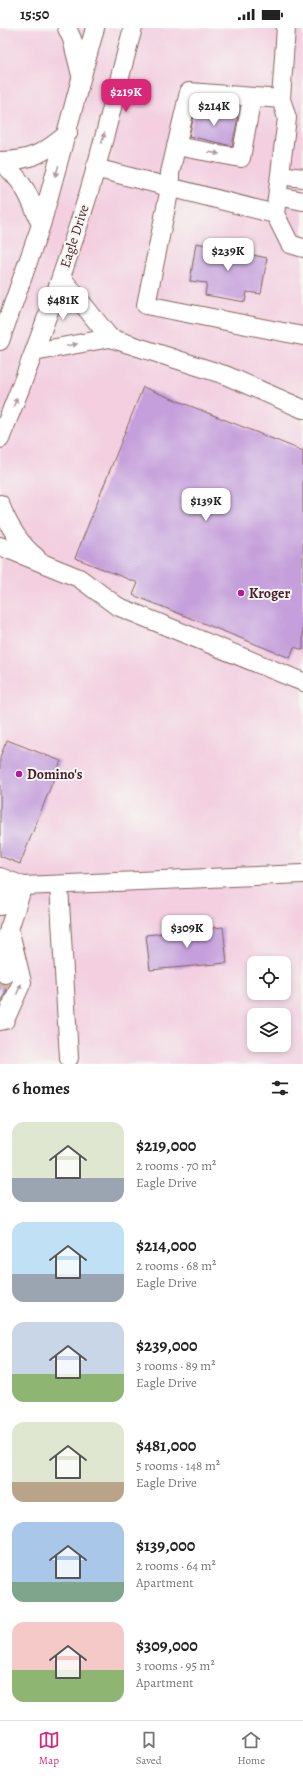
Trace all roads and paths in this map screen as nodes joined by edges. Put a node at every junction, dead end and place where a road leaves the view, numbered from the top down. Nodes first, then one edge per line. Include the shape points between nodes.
1 (67, 28) edge
2 (95, 28) edge
3 (133, 28) edge
4 (286, 28) edge
5 (82, 80) junction
6 (252, 97) junction
7 (281, 99) junction
8 (68, 133) junction
9 (176, 146) junction
10 (0, 162) edge
11 (95, 168) junction
12 (280, 175) junction
13 (303, 178) edge
14 (170, 188) junction
15 (278, 196) junction
16 (303, 201) edge
17 (275, 214) junction
18 (41, 225) junction
19 (303, 248) edge
20 (61, 276) junction
21 (17, 296) junction
22 (0, 308) edge
23 (303, 336) edge
24 (110, 338) junction
25 (0, 341) edge
26 (34, 352) junction
27 (303, 409) edge
28 (0, 439) edge
29 (0, 504) edge
30 (0, 546) edge
31 (44, 564) junction
32 (303, 682) edge
33 (303, 874) edge
34 (12, 882) edge
35 (59, 884) junction
36 (0, 906) edge
37 (5, 929) edge
38 (3, 966) tunnel mouth
39 (0, 1021) edge
40 (69, 1062) edge

1 - 5 street via 76,51
2 - 5 street
11 -> 3 street, Eagle Drive
4 - 7 street
5 - 8 street
6 - 7 street
6 - 9 street via 189,92
9 -> 6 street via 241,158
7 - 12 street via 287,118
8 - 10 street via 46,151 35,156 24,160
8 -> 18 street
9 - 14 street via 170,173
10 - 18 street via 11,169 20,180
11 - 14 street
11 - 20 street, Eagle Drive
12 - 13 street
12 - 15 street
14 - 17 street
14 - 23 street via 146,304
15 - 16 street
15 - 17 street
17 - 19 street via 290,244
18 - 21 street
20 - 24 street
20 - 26 street, Eagle Drive
21 - 22 street
21 - 25 street
26 -> 24 street
24 - 27 street via 225,375
28 -> 26 street, Eagle Drive
29 - 31 street via 9,526 19,540
30 - 31 street
31 - 32 street via 79,578 117,606
33 - 35 street
34 - 35 street
34 - 36 street
34 - 37 street
35 - 40 street
37 - 38 street
39 -> 37 street via 5,1020 22,982

